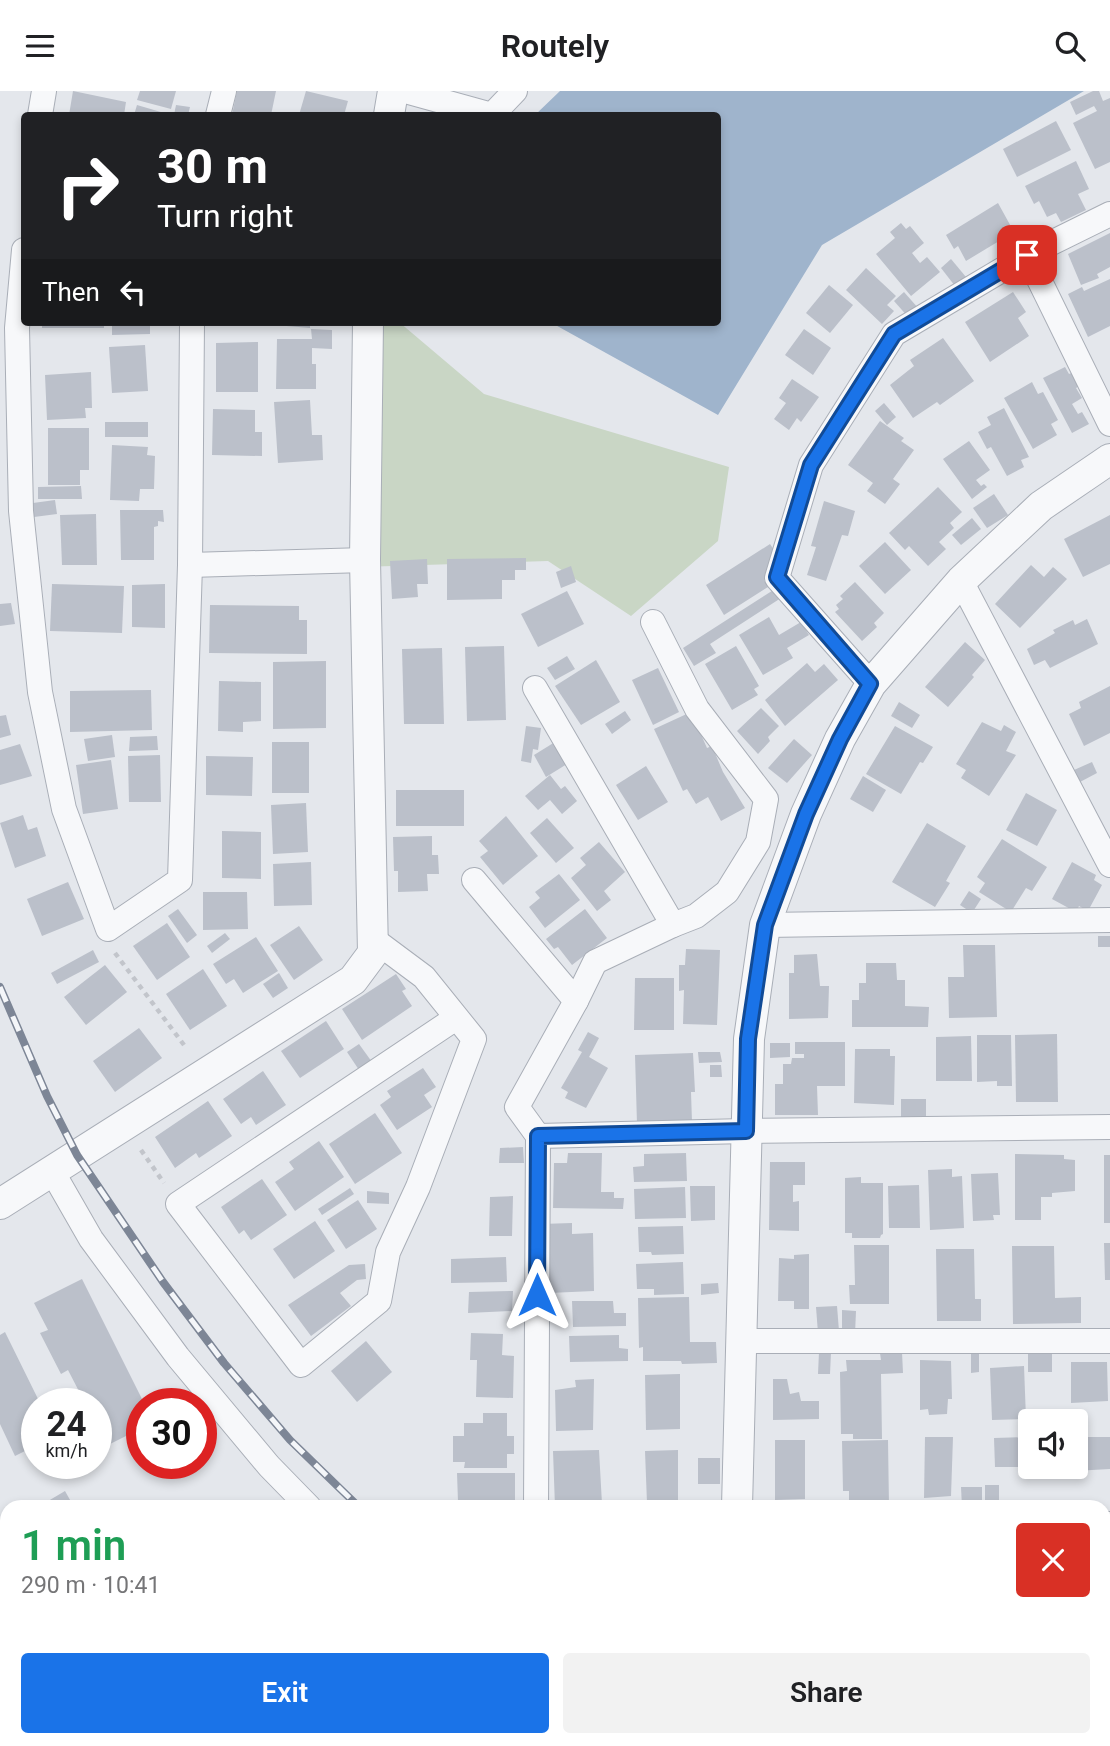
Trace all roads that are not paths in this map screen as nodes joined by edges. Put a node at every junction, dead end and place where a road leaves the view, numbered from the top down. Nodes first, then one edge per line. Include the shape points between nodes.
1 (44, 91) edge
2 (224, 91) edge
3 (393, 91) edge
4 (405, 91) edge
5 (515, 91) edge
6 (40, 112) edge
7 (219, 112) edge
8 (390, 112) edge
9 (481, 112) edge
10 (495, 112) edge
11 (1110, 213) edge
12 (1027, 255) junction
13 (21, 283) edge
14 (192, 326) edge
15 (368, 326) edge
16 (1110, 424) edge
17 (1110, 459) edge
18 (365, 560) junction
19 (190, 565) junction
20 (961, 581) junction
21 (653, 622) dead end
22 (870, 684) junction
23 (535, 688) dead end
24 (1110, 865) edge
25 (474, 880) dead end
26 (1110, 920) edge
27 (673, 925) junction
28 (765, 925) junction
29 (373, 939) junction
30 (576, 1001) junction
31 (456, 1018) junction
32 (1110, 1127) edge
33 (746, 1131) junction
34 (538, 1136) junction
35 (52, 1171) junction
36 (0, 1204) edge
37 (741, 1341) junction
38 (1110, 1341) edge
39 (302, 1500) edge
40 (536, 1500) edge
41 (737, 1500) edge

1 - 6 street
2 - 7 street
3 - 8 street
4 - 9 street
5 - 10 street
11 - 12 street
12 - 16 street
12 - 22 street via 894,334 811,465 777,577
13 - 19 street via 17,328 21,510 40,692 64,809 108,929 180,880
14 - 19 street
15 - 18 street
17 - 20 street via 1041,506
18 - 19 street
18 - 29 street
20 - 22 street
20 - 24 street
21 - 27 street via 697,709 766,799 758,842 727,892 696,916
22 - 28 street via 806,814
23 - 27 street
25 - 30 street
26 - 28 street
27 - 30 street via 596,962
28 - 33 street via 748,1039
29 - 31 street via 424,977
29 - 35 street via 373,953 353,980
30 - 34 street via 517,1107
31 - 31 street via 474,1039 388,1252 379,1301 301,1365 178,1204
32 - 33 street
33 - 34 street
33 - 37 street
34 - 40 street
35 - 36 street
35 - 39 street via 91,1239 178,1357
37 - 38 street
37 - 41 street

